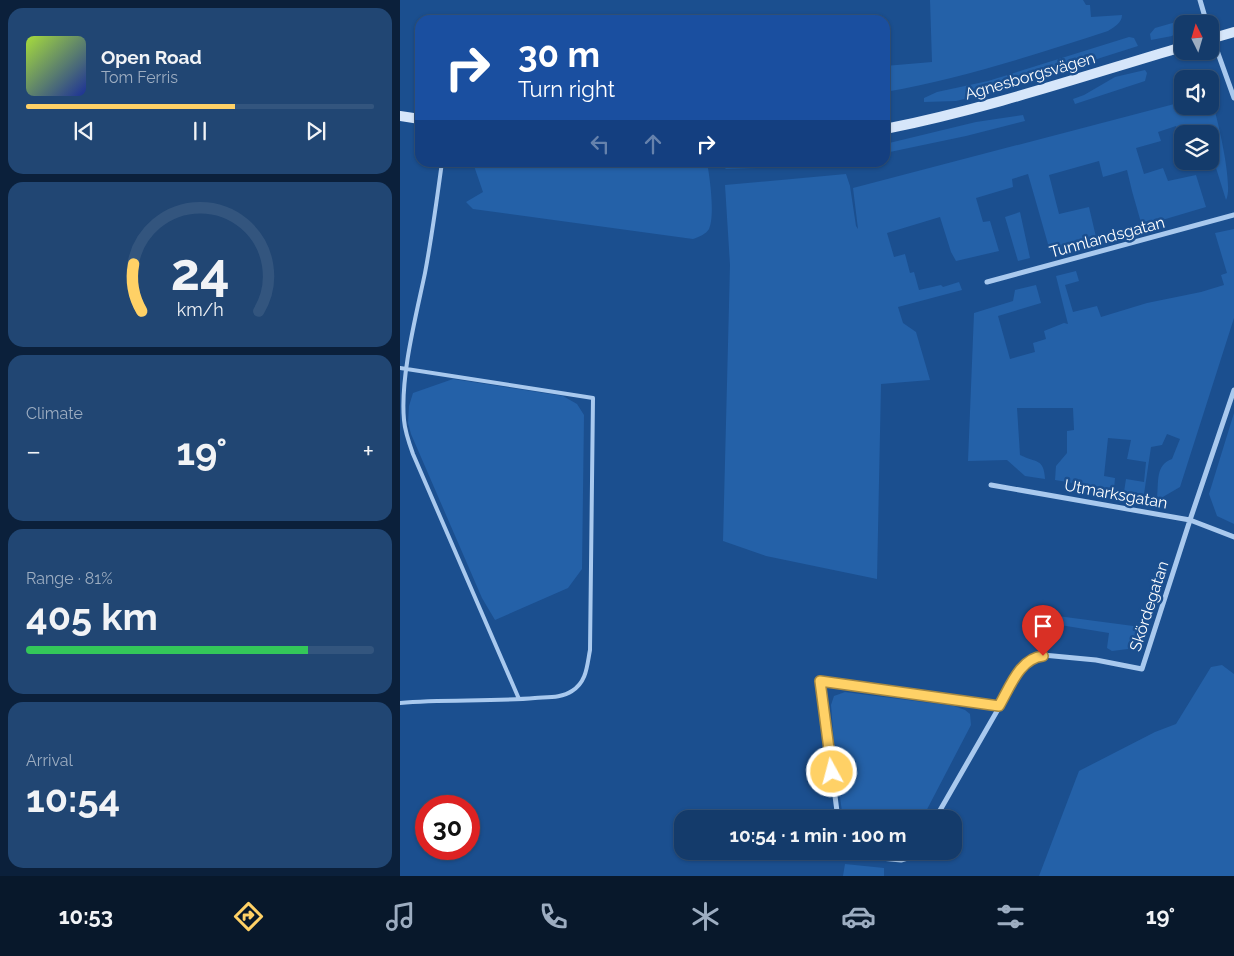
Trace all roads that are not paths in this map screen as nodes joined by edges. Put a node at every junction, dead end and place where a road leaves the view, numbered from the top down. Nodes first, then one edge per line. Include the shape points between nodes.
1 (1200, 0) edge
2 (1204, 15) edge
3 (1234, 32) edge
4 (1219, 35) edge
5 (1174, 49) edge
6 (1219, 58) edge
7 (1234, 98) edge
8 (400, 116) edge
9 (415, 118) edge
10 (890, 128) edge
11 (441, 167) edge
12 (1234, 215) edge
13 (987, 282) dead end
14 (400, 368) edge
15 (406, 369) junction
16 (1234, 390) edge
17 (991, 485) dead end
18 (1190, 520) junction
19 (1234, 537) edge
20 (518, 700) junction
21 (400, 703) edge
22 (999, 706) junction
23 (837, 810) edge
24 (940, 810) edge

1 - 2 street
3 - 4 street
5 - 10 street, Agnesborgsvägen via 1040,90
6 - 7 street
8 - 9 street
11 - 15 lane via 433,232
12 - 13 street, Tunnlandsgatan
14 - 15 lane
15 - 20 lane via 403,399 406,434
15 - 20 lane via 593,398 590,650 585,677 574,691 560,696
16 - 18 street, Skördegatan
17 - 18 street, Utmarksgatan
18 - 19 street, Utmarksgatan
18 - 22 street, Skördegatan via 1142,669 1096,660 1034,657 1024,664
20 - 21 lane
22 - 23 street via 820,681
22 - 24 street

